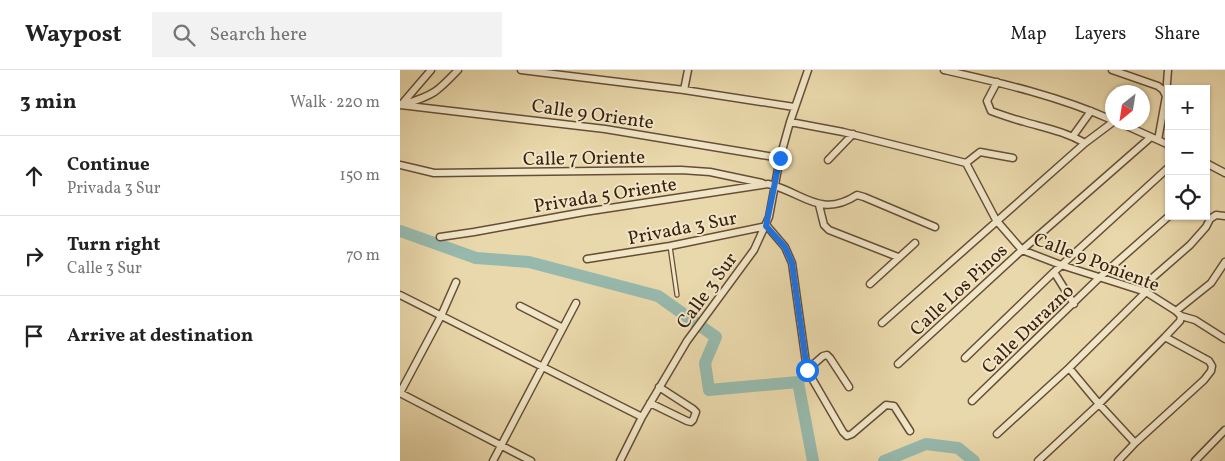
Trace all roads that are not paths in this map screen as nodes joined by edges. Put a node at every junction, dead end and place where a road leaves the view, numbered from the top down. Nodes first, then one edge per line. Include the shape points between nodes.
1 (431, 70) edge
2 (458, 70) edge
3 (521, 70) edge
4 (688, 70) edge
5 (808, 70) edge
6 (944, 70) edge
7 (1112, 70) edge
8 (1168, 70) edge
9 (996, 82) junction
10 (1167, 85) edge
11 (684, 90) junction
12 (1165, 94) edge
13 (1165, 100) edge
14 (400, 105) edge
15 (794, 107) junction
16 (1091, 111) junction
17 (1105, 117) edge
18 (790, 122) junction
19 (1105, 127) edge
20 (1136, 130) edge
21 (853, 134) junction
22 (1073, 136) junction
23 (1154, 138) junction
24 (1085, 143) junction
25 (1165, 143) edge
26 (780, 158) junction
27 (1013, 158) dead end
28 (828, 160) dead end
29 (966, 163) junction
30 (400, 164) edge
31 (1210, 166) edge
32 (1224, 170) edge
33 (1165, 171) edge
34 (771, 185) junction
35 (820, 205) junction
36 (1225, 216) edge
37 (996, 220) junction
38 (1165, 220) edge
39 (766, 226) junction
40 (935, 227) dead end
41 (440, 237) dead end
42 (915, 243) dead end
43 (670, 246) junction
44 (1022, 250) junction
45 (898, 257) junction
46 (588, 260) dead end
47 (1225, 262) edge
48 (1062, 265) junction
49 (1054, 272) junction
50 (1100, 277) junction
51 (456, 282) dead end
52 (870, 284) dead end
53 (1146, 292) junction
54 (400, 295) edge
55 (677, 295) dead end
56 (576, 303) dead end
57 (1074, 304) junction
58 (520, 306) dead end
59 (1179, 313) junction
60 (441, 316) junction
61 (882, 323) dead end
62 (563, 328) junction
63 (1165, 337) junction
64 (1225, 339) edge
65 (965, 358) dead end
66 (898, 364) dead end
67 (543, 366) junction
68 (1069, 368) junction
69 (807, 370) junction
70 (659, 387) junction
71 (849, 388) dead end
72 (400, 393) edge
73 (972, 401) dead end
74 (650, 403) junction
75 (1099, 404) junction
76 (642, 417) junction
77 (1225, 430) edge
78 (910, 431) dead end
79 (997, 434) dead end
80 (1135, 443) junction
81 (501, 446) junction
82 (494, 461) edge
83 (531, 461) edge
84 (620, 461) edge
85 (1038, 461) edge
86 (1118, 461) edge
87 (1195, 461) edge

1 - 14 street
2 - 14 street via 438,91
3 - 11 street
4 - 11 street
5 - 15 street, Calle 3 Sur
6 - 9 street
7 - 12 street via 1158,86
8 - 10 street
9 - 16 street
9 - 22 street via 988,101 991,111
11 - 15 street
13 - 23 street
14 - 26 street, Calle 9 Oriente via 605,129
15 - 18 street, Calle 3 Sur
16 - 17 street
16 - 22 street
18 - 21 street
18 - 26 street, Calle 3 Sur
19 - 24 street
20 - 23 street
21 - 28 street
21 - 29 street
22 - 24 street
23 - 25 street
23 - 44 street, Calle Los Pinos
24 - 37 street
26 - 34 street, Calle 3 Sur
27 - 29 street via 980,152
29 - 37 street, Calle 9 Poniente
30 - 34 street, Calle 7 Oriente via 434,173 681,170 710,172
31 - 32 street
33 - 48 street
34 - 35 street, Calle 7 Oriente
34 - 39 street, Calle 3 Sur
34 - 41 street, Privada 5 Oriente
35 - 40 street via 836,205 857,195
35 - 45 street via 824,224 830,230
36 - 53 street via 1216,215 1210,219 1190,245 1150,280
37 - 44 street, Calle 9 Poniente
37 - 61 street
38 - 50 street, Calle Durazno
39 - 43 street, Privada 3 Sur
39 - 69 street, Privada 3 Sur via 785,247 792,263
39 - 70 street, Calle 3 Sur via 754,250 687,341
42 - 45 street
43 - 46 street, Privada 3 Sur
43 - 55 lane
44 - 48 street, Calle 9 Poniente
44 - 66 street, Calle Los Pinos
45 - 52 street
47 - 59 street via 1211,284
48 - 49 street
48 - 50 street, Calle 9 Poniente
49 - 57 street
49 - 65 street
50 - 53 street, Calle 9 Poniente
50 - 57 street, Calle Durazno
51 - 60 street
53 - 59 street, Calle 9 Poniente
53 - 68 street
54 - 60 street
56 - 62 street
57 - 73 street, Calle Durazno
58 - 62 street
59 - 63 street via 1180,321
59 - 64 street, Calle 9 Poniente
60 - 67 street
60 - 72 street
62 - 67 street
63 - 75 street
63 - 80 street via 1209,361 1211,371 1199,386
67 - 76 street
67 - 81 street
68 - 75 street
68 - 79 street
69 - 71 street via 826,355
69 - 78 street, Privada 3 Sur via 847,436 890,404
70 - 74 street, Calle 3 Sur
70 - 74 street via 693,409 696,412 693,420 687,421
72 - 81 street
74 - 76 street, Calle 3 Sur
75 - 80 street
75 - 85 street
76 - 84 street, Calle 3 Sur
77 - 87 street
80 - 86 street
81 - 82 street
81 - 83 street

